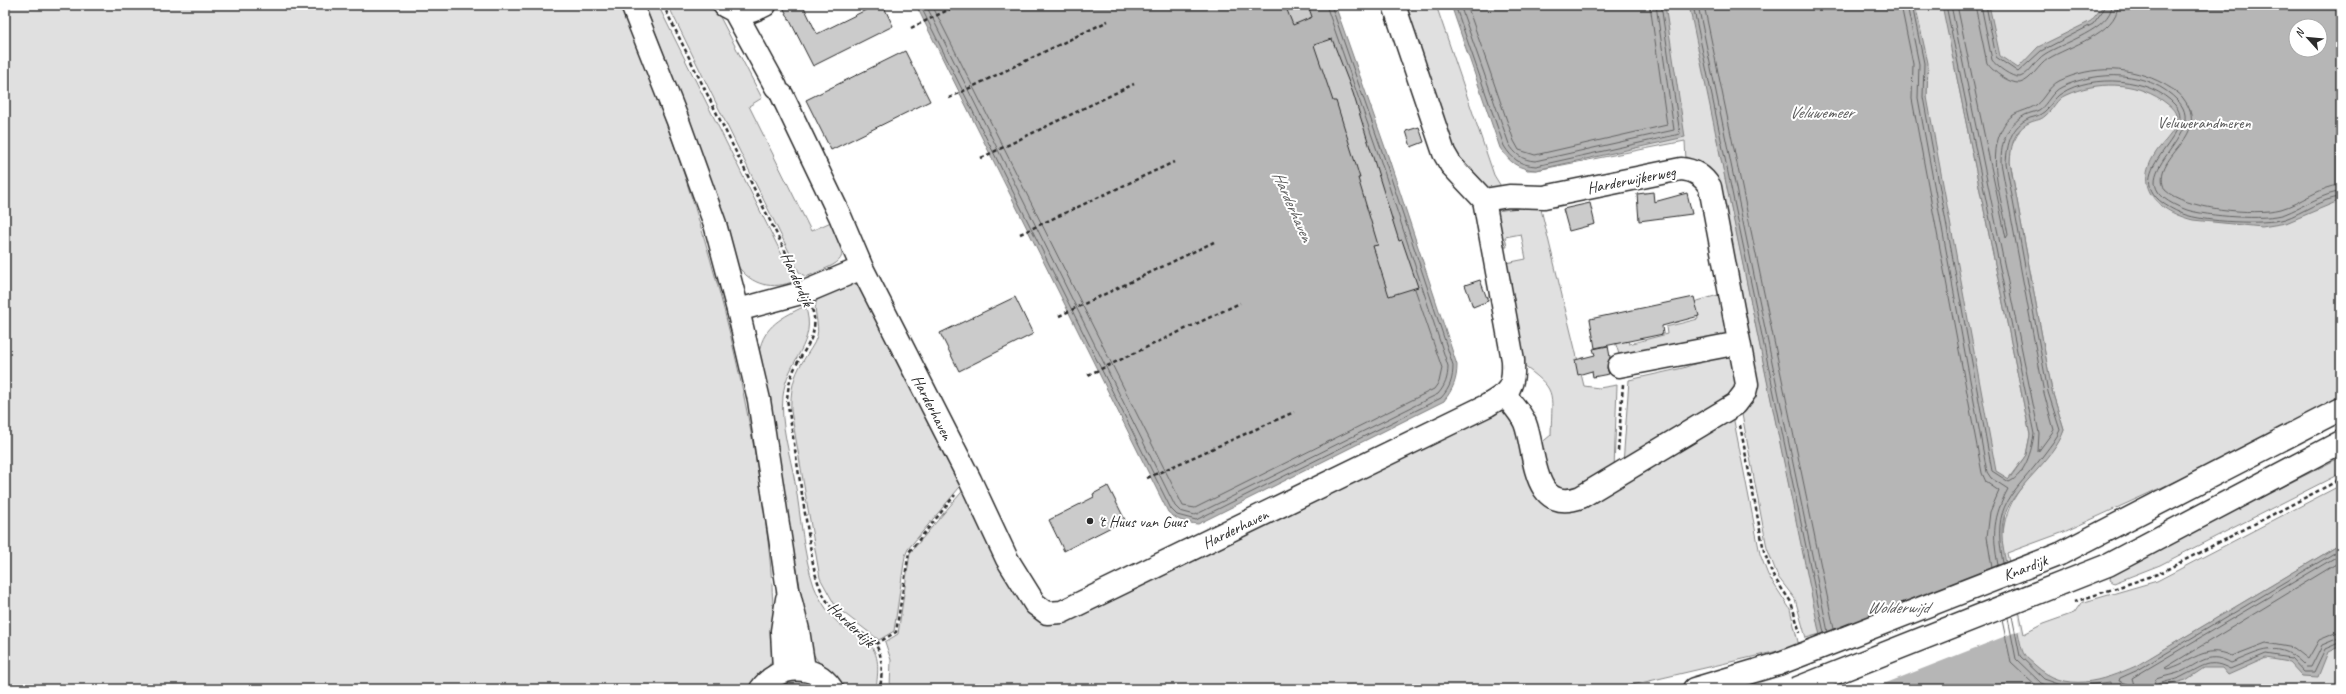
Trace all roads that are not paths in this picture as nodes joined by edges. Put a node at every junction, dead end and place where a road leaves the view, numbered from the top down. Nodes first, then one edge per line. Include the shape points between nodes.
1 (632, 5) edge
2 (765, 5) edge
3 (1394, 5) edge
4 (729, 9) edge
5 (1484, 200) junction
6 (862, 268) junction
7 (738, 310) junction
8 (1739, 343) junction
9 (1621, 366) road end
10 (1505, 396) junction
11 (2341, 409) edge
12 (2341, 442) edge
13 (794, 670) junction
14 (761, 689) edge
15 (832, 689) edge
16 (1694, 689) edge
17 (1795, 689) edge

1 - 7 street via 715,224
2 - 4 street via 750,13
3 - 5 street via 1444,153 1451,165
4 - 6 street, Harderhaven via 779,91 840,216
5 - 8 street, Harderwijkerweg via 1509,196 1544,197 1681,169 1697,173 1710,187
5 - 10 street via 1513,360 1513,381
6 - 7 street via 806,292
6 - 10 street, Harderhaven via 970,480 1007,559 1035,604 1048,613 1062,612
7 - 13 street via 759,400 788,590 782,631
8 - 9 street
8 - 10 street, Harderwijkerweg via 1747,384 1745,392 1736,404 1573,500 1551,496 1545,491 1538,480 1525,423
11 - 16 street, Knardijk, bridge via 2060,554 1778,664
12 - 17 street, Knardijk, bridge via 2108,565
13 - 14 street via 767,681
13 - 15 street via 824,679

